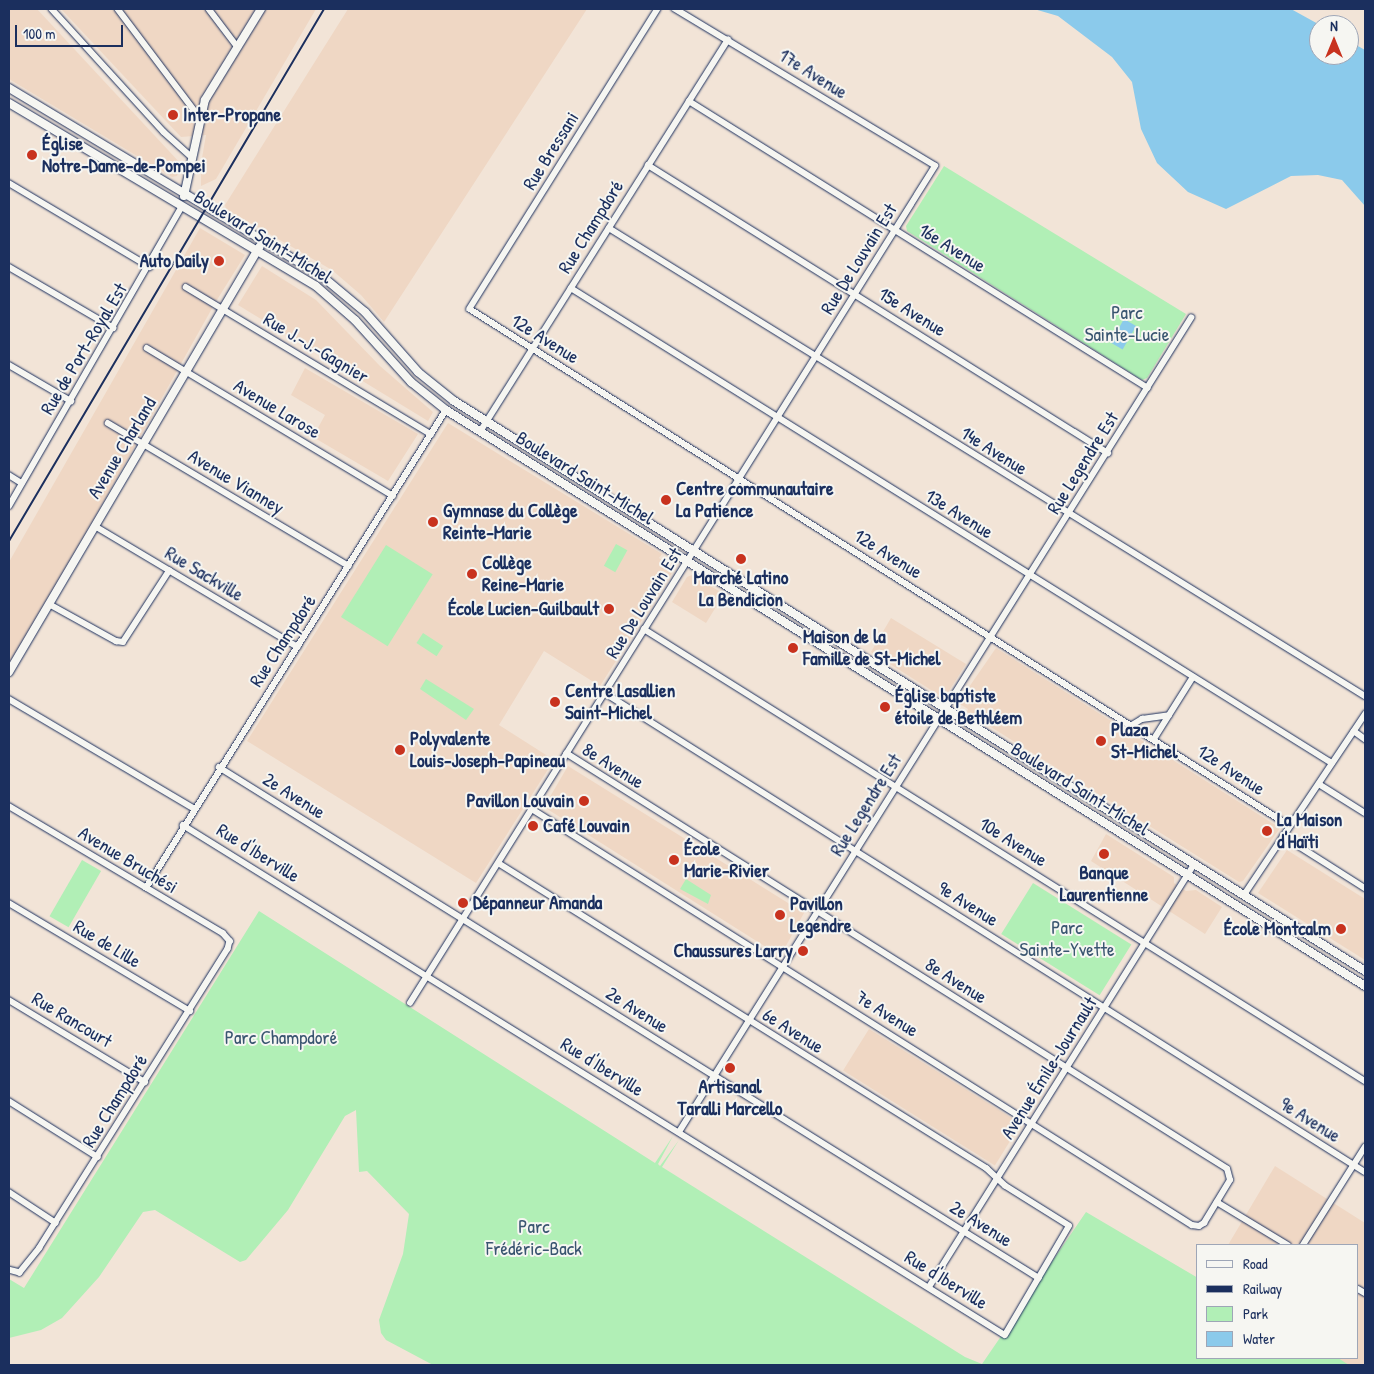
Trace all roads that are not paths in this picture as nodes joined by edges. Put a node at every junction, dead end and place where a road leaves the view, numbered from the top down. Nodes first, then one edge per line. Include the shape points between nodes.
1 (52, 9) edge
2 (118, 9) edge
3 (209, 9) edge
4 (261, 9) edge
5 (658, 9) edge
6 (675, 9) edge
7 (728, 40) junction
8 (237, 46) junction
9 (9, 88) edge
10 (18, 94) junction
11 (690, 101) junction
12 (10, 106) edge
13 (200, 118) junction
14 (192, 157) junction
15 (648, 165) junction
16 (935, 166) joint
17 (9, 183) edge
18 (185, 194) junction
19 (182, 206) junction
20 (608, 228) junction
21 (895, 231) junction
22 (264, 240) junction
23 (257, 251) junction
24 (9, 267) edge
25 (150, 267) junction
26 (186, 287) dead end
27 (571, 288) junction
28 (855, 294) junction
29 (222, 309) junction
30 (470, 309) joint
31 (1192, 318) dead end
32 (114, 328) junction
33 (147, 348) dead end
34 (532, 348) junction
35 (816, 357) junction
36 (9, 365) edge
37 (186, 372) junction
38 (1148, 388) junction
39 (71, 401) junction
40 (446, 410) junction
41 (778, 418) junction
42 (487, 421) junction
43 (108, 423) dead end
44 (480, 432) junction
45 (431, 434) junction
46 (143, 444) junction
47 (1108, 453) junction
48 (9, 475) edge
49 (740, 479) junction
50 (22, 483) junction
51 (393, 496) junction
52 (9, 506) edge
53 (1069, 515) junction
54 (95, 526) junction
55 (694, 551) junction
56 (688, 561) junction
57 (349, 566) junction
58 (169, 571) junction
59 (1029, 576) junction
60 (49, 604) junction
61 (644, 629) junction
62 (991, 637) junction
63 (298, 647) junction
64 (9, 672) edge
65 (1193, 677) junction
66 (604, 694) junction
67 (1365, 696) edge
68 (9, 699) edge
69 (946, 708) junction
70 (1365, 714) edge
71 (1169, 715) junction
72 (939, 718) junction
73 (1132, 725) junction
74 (1354, 731) junction
75 (1154, 738) junction
76 (1365, 738) edge
77 (567, 754) junction
78 (1332, 763) junction
79 (219, 767) junction
80 (1319, 784) junction
81 (896, 786) junction
82 (9, 806) edge
83 (193, 808) junction
84 (532, 809) junction
85 (1365, 813) edge
86 (183, 825) junction
87 (1290, 826) junction
88 (1284, 836) junction
89 (855, 850) junction
90 (499, 864) junction
91 (1194, 864) junction
92 (1187, 875) junction
93 (146, 888) junction
94 (1365, 888) edge
95 (1244, 895) junction
96 (9, 903) edge
97 (817, 911) junction
98 (463, 919) junction
99 (230, 940) joint
100 (1145, 943) junction
101 (782, 966) junction
102 (1365, 971) edge
103 (427, 976) junction
104 (1365, 986) edge
105 (9, 1000) edge
106 (410, 1003) dead end
107 (1104, 1007) junction
108 (190, 1011) junction
109 (748, 1021) junction
110 (1067, 1068) junction
111 (714, 1075) junction
112 (1365, 1081) edge
113 (145, 1082) junction
114 (9, 1101) edge
115 (1032, 1124) junction
116 (679, 1132) junction
117 (1365, 1147) edge
118 (98, 1157) junction
119 (1354, 1165) junction
120 (1365, 1172) edge
121 (998, 1179) junction
122 (9, 1192) edge
123 (1217, 1202) junction
124 (56, 1223) junction
125 (965, 1231) junction
126 (1286, 1244) edge
127 (1304, 1244) edge
128 (9, 1270) edge
129 (1039, 1278) junction
130 (929, 1287) junction

1 - 14 street via 164,132
2 - 13 street
3 - 8 street
4 - 8 main road
5 - 30 street, Rue Bressani
6 - 7 street, 17e Avenue
7 - 11 street, Rue Champdoré
7 - 16 street, 17e Avenue
8 - 13 main road via 207,94
9 - 10 main road, Boulevard Saint-Michel
10 - 12 main road
10 - 18 main road, Boulevard Saint-Michel
11 - 15 street, Rue Champdoré
11 - 21 street, 16e Avenue
12 - 19 main road, Boulevard Saint-Michel
13 - 14 main road
14 - 18 main road
15 - 20 street, Rue Champdoré
15 - 28 street, 15e Avenue
16 - 21 street, Rue De Louvain Est
17 - 25 street
18 - 19 main road
18 - 22 main road, Boulevard Saint-Michel
19 - 23 main road, Boulevard Saint-Michel
19 - 25 street, Rue de Port-Royal Est
20 - 27 street, Rue Champdoré
20 - 35 street, 14e Avenue
21 - 28 street, Rue De Louvain Est
21 - 38 street, 16e Avenue
22 - 23 main road, Avenue Charland
22 - 42 main road, Boulevard Saint-Michel via 344,293 424,377
23 - 29 main road, Avenue Charland
23 - 40 main road, Boulevard Saint-Michel via 338,304 400,371
24 - 32 street
25 - 32 street, Rue de Port-Royal Est
26 - 29 street, Rue J.-J.-Gagnier
27 - 34 street, Rue Champdoré
27 - 41 street, 13e Avenue
28 - 35 street, Rue De Louvain Est
28 - 47 street, 15e Avenue
29 - 37 main road, Avenue Charland
29 - 45 street, Rue J.-J.-Gagnier
30 - 34 street, 12e Avenue
31 - 38 street, Rue Legendre Est
32 - 39 street, Rue de Port-Royal Est
33 - 37 street, Avenue Larose
34 - 42 street, Rue Champdoré
34 - 49 street, 12e Avenue
35 - 41 street, Rue De Louvain Est
35 - 53 street, 14e Avenue
36 - 39 street
37 - 46 main road, Avenue Charland
37 - 51 street, Avenue Larose
38 - 47 street, Rue Legendre Est
39 - 50 street, Rue de Port-Royal Est
40 - 44 main road, Boulevard Saint-Michel
40 - 45 street, Rue Champdoré
41 - 49 street, Rue De Louvain Est
41 - 59 street, 13e Avenue
42 - 44 street, Rue Champdoré
42 - 55 main road, Boulevard Saint-Michel
43 - 46 street, Avenue Vianney
44 - 56 main road, Boulevard Saint-Michel
45 - 51 street, Rue Champdoré
46 - 54 main road, Avenue Charland
46 - 57 street, Avenue Vianney
47 - 53 street, Rue Legendre Est
48 - 50 street
49 - 55 street, Rue De Louvain Est
49 - 62 street, 12e Avenue
50 - 52 street, Rue de Port-Royal Est
51 - 57 street, Rue Champdoré
53 - 59 street, Rue Legendre Est
53 - 67 street, 14e Avenue
54 - 58 street, Rue Sackville
54 - 60 main road, Avenue Charland
55 - 56 street, Rue De Louvain Est
55 - 69 main road, Boulevard Saint-Michel
56 - 61 street, Rue De Louvain Est
56 - 72 main road, Boulevard Saint-Michel
57 - 63 street, Rue Champdoré
58 - 60 street via 123,642
58 - 63 street, Rue Sackville
59 - 62 street, Rue Legendre Est
59 - 65 street, 13e Avenue
60 - 64 main road, Avenue Charland
61 - 66 street, Rue De Louvain Est
61 - 81 street, 10e Avenue
62 - 69 street, Rue Legendre Est
62 - 73 street, 12e Avenue
63 - 79 street, Rue Champdoré
65 - 71 street
65 - 78 street, 13e Avenue
66 - 77 street, Rue De Louvain Est
66 - 89 street, 9e Avenue
68 - 83 street
69 - 72 street, Rue Legendre Est
69 - 91 main road, Boulevard Saint-Michel
70 - 74 street
71 - 73 street via 1142,719
71 - 75 street
72 - 81 street, Rue Legendre Est
72 - 92 main road, Boulevard Saint-Michel
73 - 75 street, 12e Avenue
74 - 76 street
74 - 78 street
75 - 87 street, 12e Avenue
77 - 84 street, Rue De Louvain Est
77 - 97 street, 8e Avenue
78 - 80 street
79 - 83 street, Rue Champdoré
79 - 98 street, 2e Avenue
80 - 85 street
80 - 87 street
81 - 89 street, Rue Legendre Est
81 - 100 street, 10e Avenue
82 - 93 street, Avenue Bruchési
83 - 86 street, Rue Champdoré
84 - 90 street, Rue De Louvain Est
84 - 101 street, 7e Avenue
86 - 93 street, Rue Champdoré
86 - 103 street, Rue d'Iberville
87 - 88 street
88 - 94 street
88 - 95 street
89 - 97 street, Rue Legendre Est
89 - 107 street, 9e Avenue
90 - 98 street, Rue De Louvain Est
90 - 109 street, 6e Avenue
91 - 92 street, Avenue Émile-Journault
91 - 95 main road, Boulevard Saint-Michel
92 - 100 street, Avenue Émile-Journault
92 - 104 main road, Boulevard Saint-Michel
93 - 99 street, Avenue Bruchési
95 - 102 main road, Boulevard Saint-Michel
96 - 108 street, Rue de Lille
97 - 101 street, Rue Legendre Est
97 - 110 street, 8e Avenue
98 - 103 street, Rue De Louvain Est
98 - 111 street, 2e Avenue
99 - 108 street, Rue Champdoré via 228,949
100 - 107 street, Avenue Émile-Journault
100 - 112 street, 10e Avenue
101 - 109 street, Rue Legendre Est
101 - 115 street, 7e Avenue
103 - 106 street, Rue De Louvain Est
103 - 116 street, Rue d'Iberville
105 - 113 street, Rue Rancourt
107 - 110 street, Avenue Émile-Journault
107 - 119 street, 9e Avenue
108 - 113 street, Rue Champdoré
109 - 111 street, Rue Legendre Est
109 - 121 street, 6e Avenue
110 - 115 street, Avenue Émile-Journault
110 - 123 street, 8e Avenue via 1227,1169 1230,1180
111 - 116 street, Rue Legendre Est
111 - 125 street, 2e Avenue
113 - 118 street, Rue Champdoré
114 - 118 street
115 - 121 street, Avenue Émile-Journault
115 - 123 street, 7e Avenue via 1192,1225 1202,1225
116 - 130 street, Rue d'Iberville
117 - 119 street
118 - 124 street, Rue Champdoré
119 - 120 street, 9e Avenue
119 - 127 street
121 - 125 street, Avenue Émile-Journault
121 - 129 street, 6e Avenue via 1069,1226
122 - 124 street
123 - 126 street
124 - 128 street, Rue Champdoré via 20,1273
125 - 129 street, 2e Avenue
125 - 130 street, Avenue Émile-Journault
129 - 130 street, Rue d'Iberville via 1005,1334

